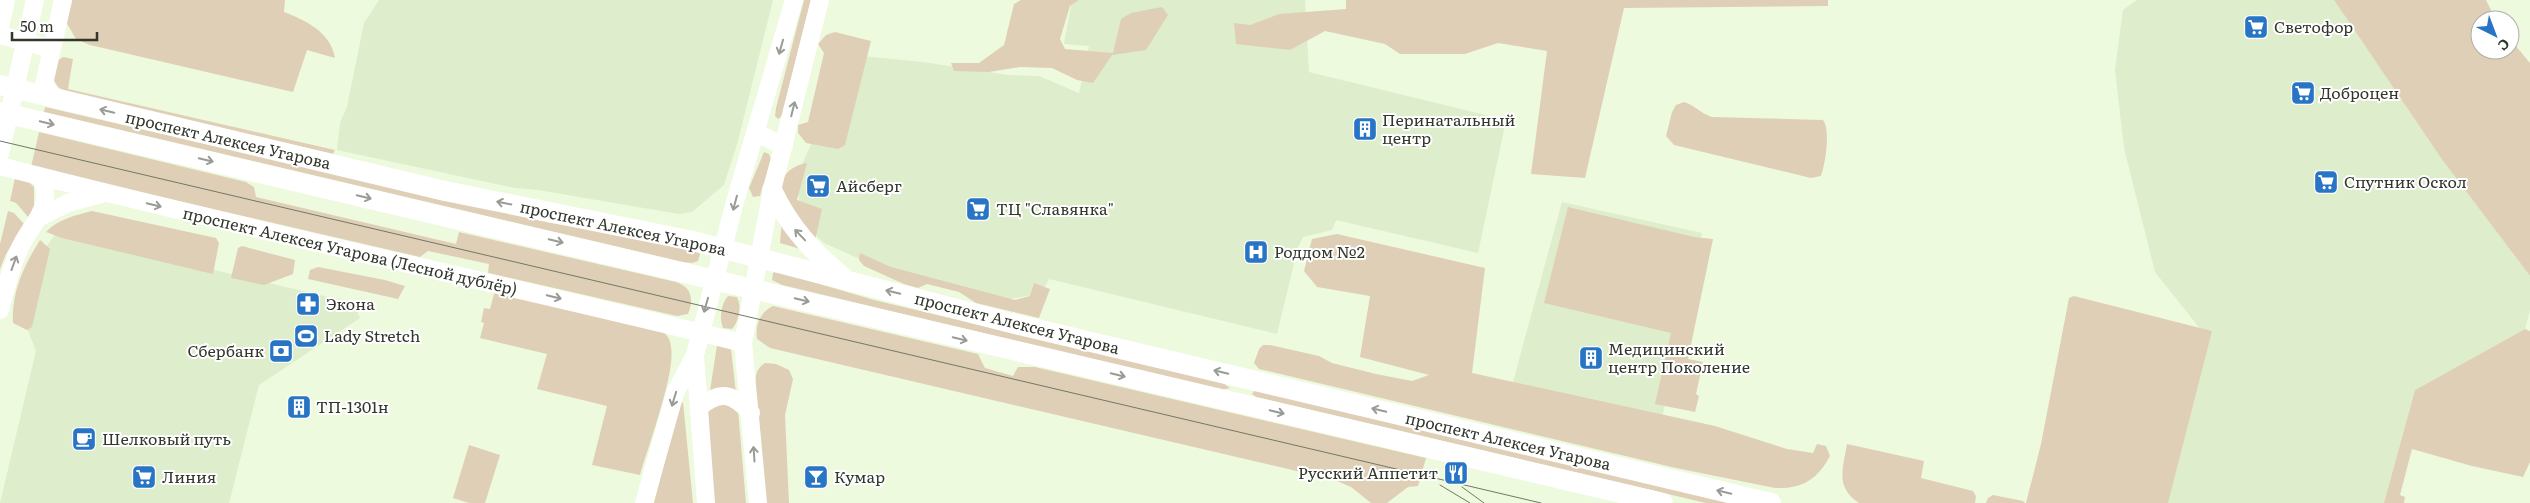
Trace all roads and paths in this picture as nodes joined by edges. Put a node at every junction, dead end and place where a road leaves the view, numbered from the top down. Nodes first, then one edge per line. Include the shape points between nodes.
1 (6, 0) edge
2 (35, 0) edge
3 (63, 0) edge
4 (794, 0) edge
5 (820, 0) edge
6 (0, 27) edge
7 (0, 35) edge
8 (51, 49) junction
9 (0, 85) edge
10 (55, 99) junction
11 (0, 112) edge
12 (756, 134) junction
13 (784, 146) junction
14 (0, 154) edge
15 (0, 166) edge
16 (41, 177) junction
17 (772, 190) junction
18 (106, 193) junction
19 (40, 217) junction
20 (723, 248) junction
21 (760, 258) junction
22 (714, 279) junction
23 (848, 281) junction
24 (755, 289) junction
25 (0, 310) edge
26 (701, 332) junction
27 (743, 343) junction
28 (695, 355) junction
29 (1245, 378) junction
30 (1239, 403) junction
31 (699, 407) junction
32 (751, 413) junction
33 (644, 503) edge
34 (706, 503) edge
35 (758, 503) edge
36 (1663, 503) edge
37 (1772, 503) edge

1 - 6 main road
2 - 14 main road
3 - 8 main road
4 -> 12 main road
13 -> 5 main road
7 - 8 main road
8 - 10 main road via 44,84
9 - 10 main road, проспект Алексея Угарова
20 -> 10 main road, проспект Алексея Угарова via 445,191
11 -> 22 main road, проспект Алексея Угарова
12 - 13 main road
12 -> 20 main road
13 - 17 main road
15 - 16 main road, проспект Алексея Угарова (Лесной дублёр)
16 - 18 main road, проспект Алексея Угарова (Лесной дублёр)
16 - 19 main road via 46,188 46,201
17 - 21 main road
23 -> 17 main road via 795,232
18 - 19 main road via 68,203
18 -> 26 main road, проспект Алексея Угарова (Лесной дублёр)
25 -> 19 main road via 19,249
20 - 21 main road, проспект Алексея Угарова
20 - 22 main road
21 - 23 main road, проспект Алексея Угарова
21 - 24 main road
22 - 24 main road, проспект Алексея Угарова
22 -> 26 main road
29 -> 23 main road, проспект Алексея Угарова
24 - 27 main road
24 -> 30 main road, проспект Алексея Угарова
26 - 27 main road, проспект Алексея Угарова (Лесной дублёр)
26 - 28 main road
27 - 32 main road
28 - 31 main road
28 -> 33 main road via 675,392
29 - 30 main road
37 -> 29 main road, проспект Алексея Угарова
30 -> 36 main road, проспект Алексея Угарова
31 - 32 main road via 713,396 728,396
31 - 34 main road
35 -> 32 main road

